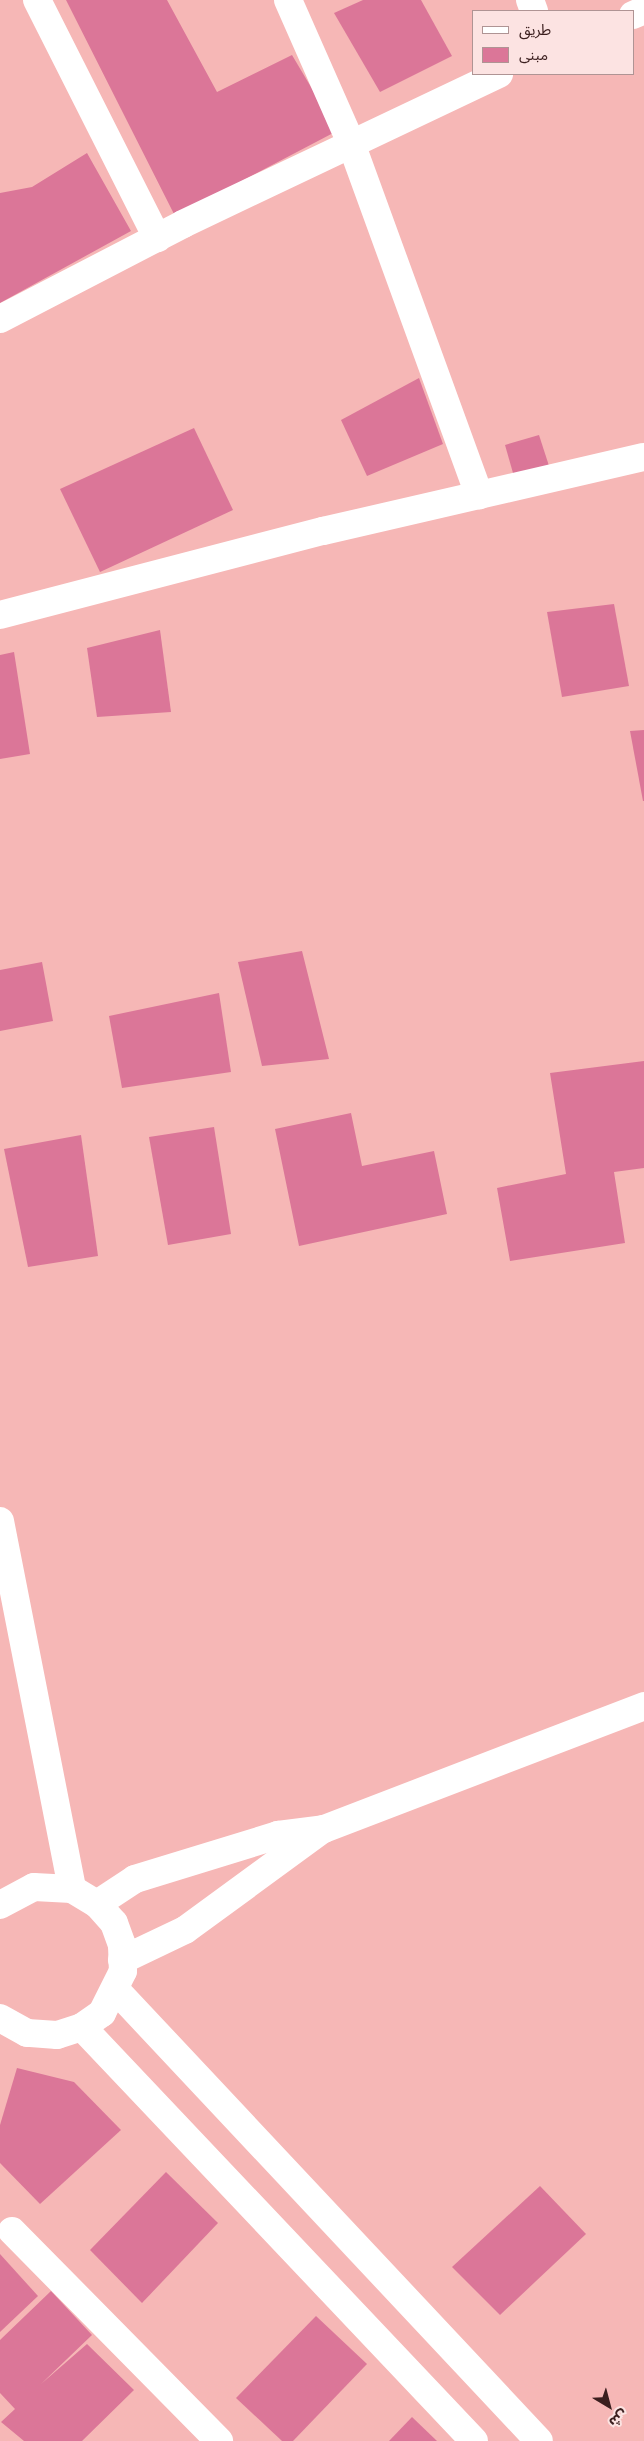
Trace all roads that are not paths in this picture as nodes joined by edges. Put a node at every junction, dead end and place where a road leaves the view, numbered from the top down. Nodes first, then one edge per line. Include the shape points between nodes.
1 (37, 0) edge
2 (288, 0) edge
3 (497, 75) edge
4 (351, 143) junction
5 (157, 238) junction
6 (0, 319) edge
7 (644, 457) edge
8 (479, 496) junction
9 (0, 615) edge
10 (0, 1521) edge
11 (644, 1706) edge
12 (324, 1829) junction
13 (72, 1889) junction
14 (1, 1896) edge
15 (97, 1904) junction
16 (122, 1960) junction
17 (116, 1990) junction
18 (0, 2018) edge
19 (82, 2027) junction
20 (12, 2231) dead end
21 (219, 2441) edge
22 (474, 2441) edge
23 (539, 2441) edge

1 - 5 street
2 - 4 street
3 - 4 street
4 - 5 street
4 - 8 street
5 - 6 street
7 - 8 street
8 - 9 street
10 - 13 street
11 - 12 street
12 - 15 street via 278,1835 135,1879
12 - 16 street via 185,1930
13 - 14 street via 34,1887
13 - 15 street
15 - 16 street via 114,1923
16 - 17 street
17 - 19 street via 102,2013
17 - 23 street
18 - 19 street via 27,2033 57,2035
19 - 22 street
20 - 21 street

